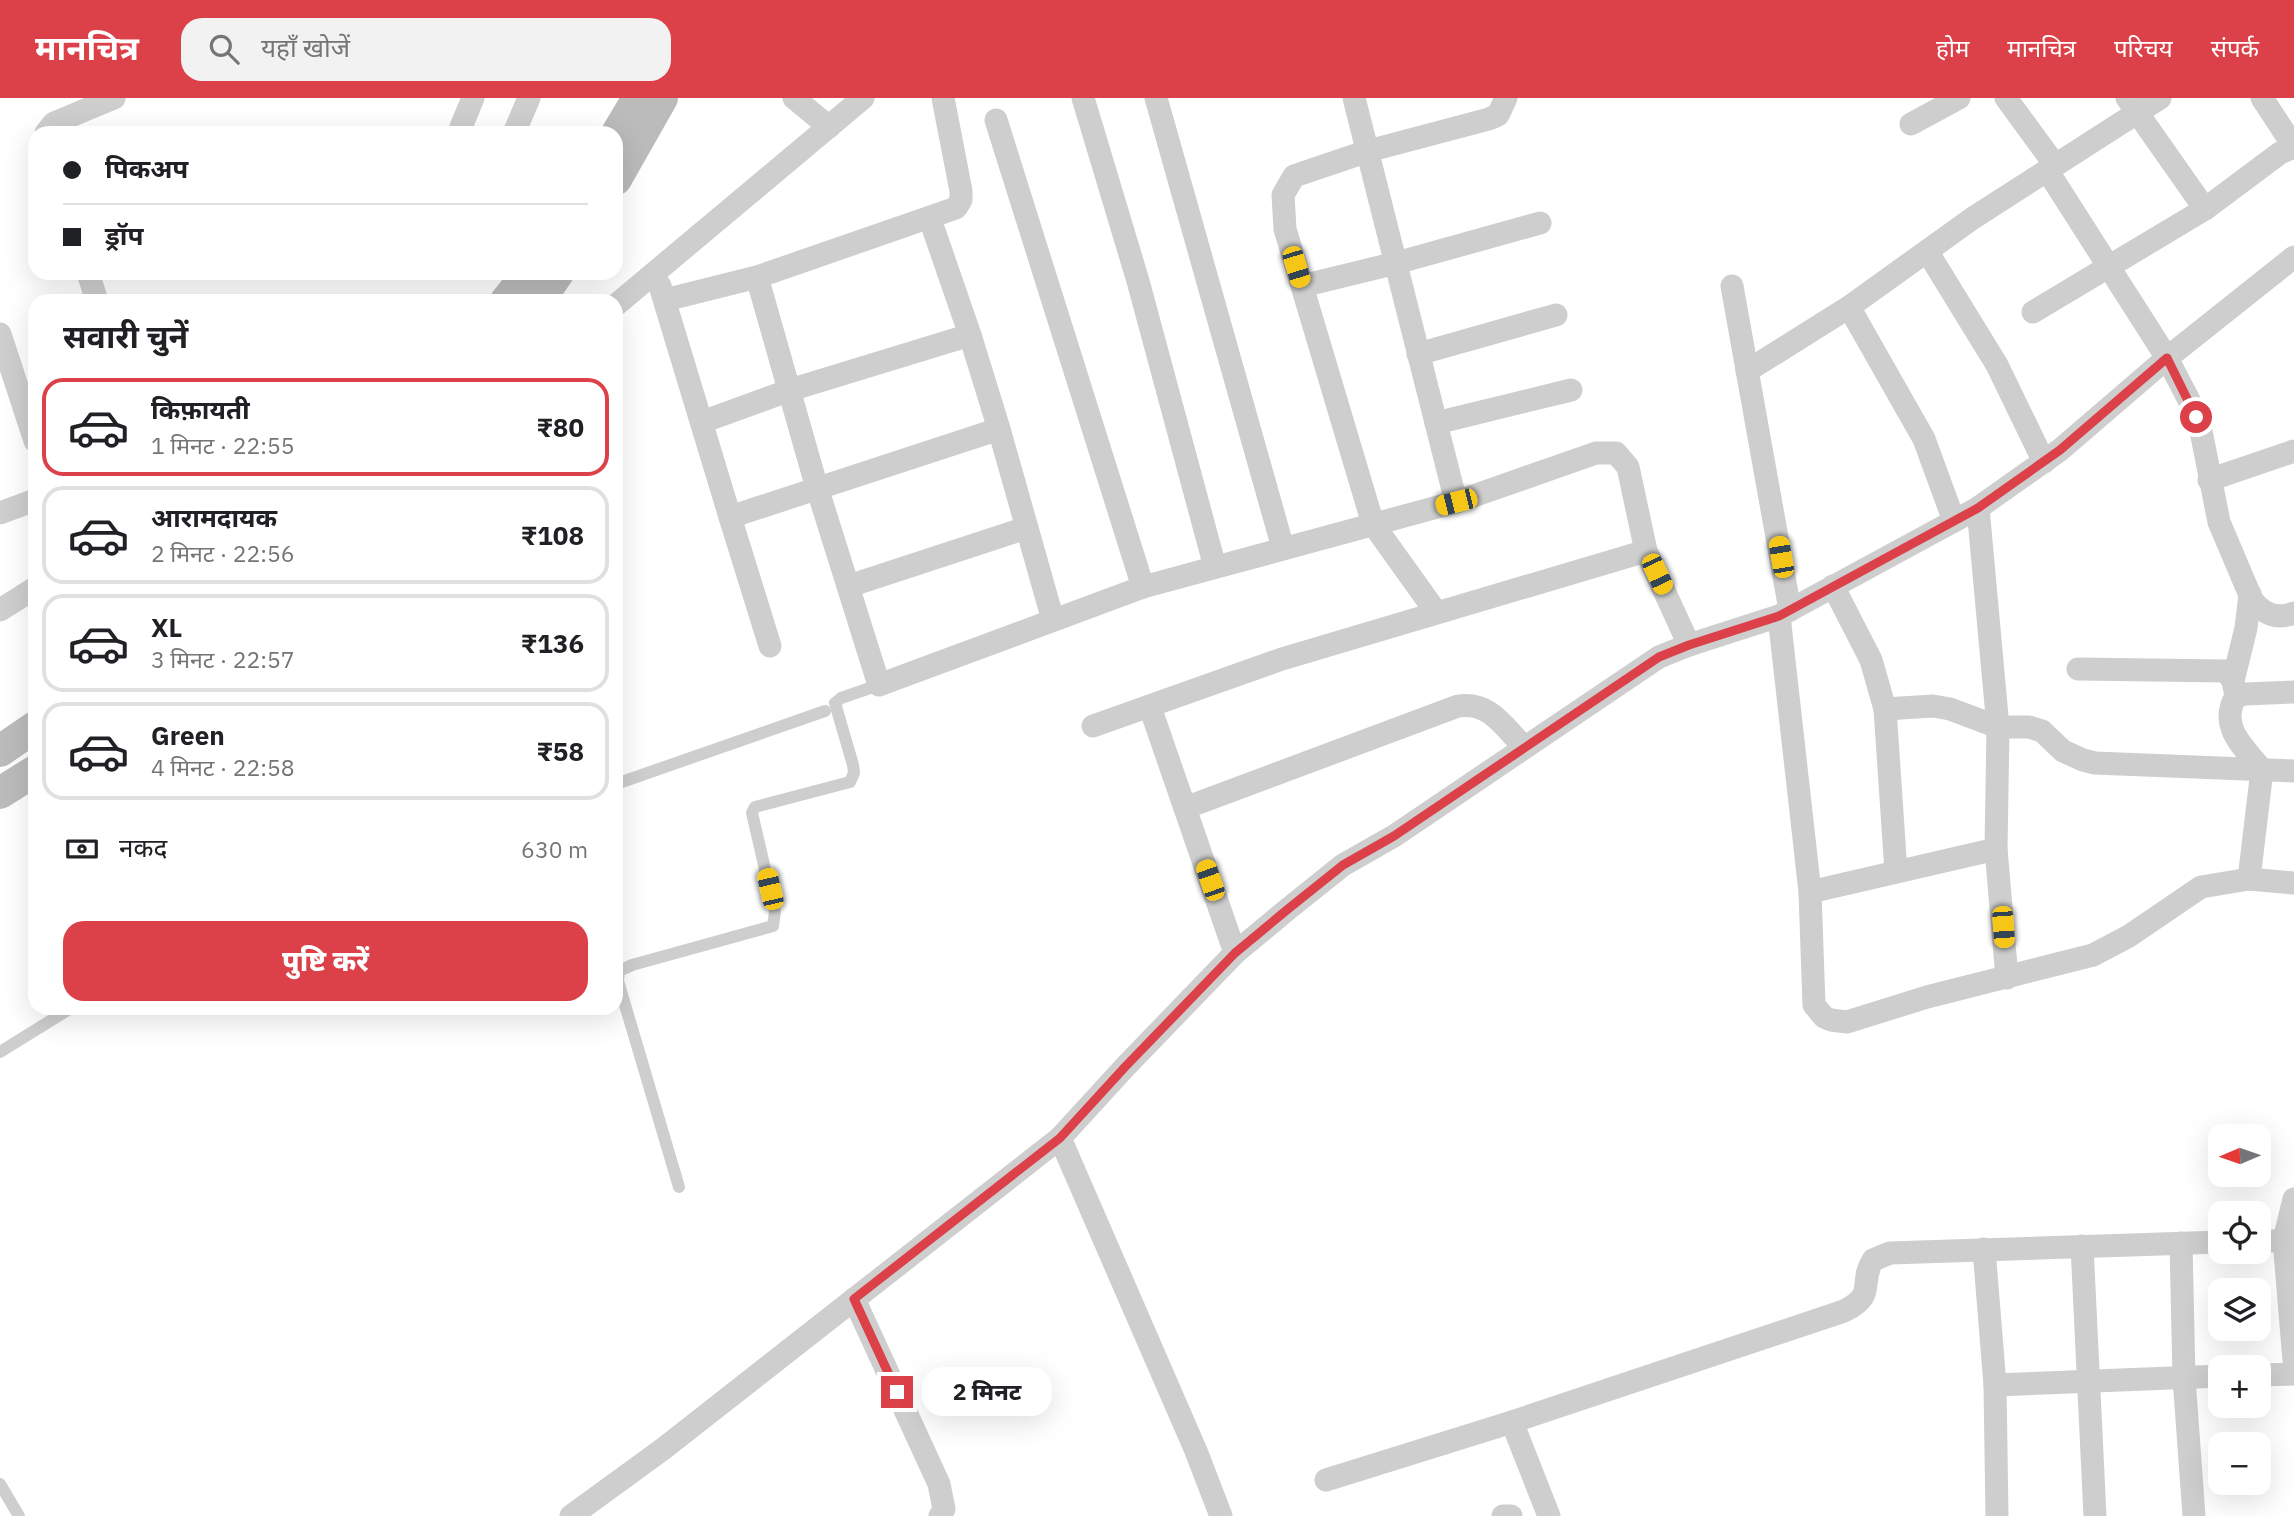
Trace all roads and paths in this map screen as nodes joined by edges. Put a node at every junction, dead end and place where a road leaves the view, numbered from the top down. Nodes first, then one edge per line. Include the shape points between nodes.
1 (114, 98) edge
2 (473, 98) edge
3 (529, 98) edge
4 (638, 98) edge
5 (662, 98) edge
6 (794, 98) edge
7 (863, 98) edge
8 (943, 98) edge
9 (1083, 98) edge
10 (1156, 98) edge
11 (1354, 98) edge
12 (1506, 98) edge
13 (1959, 98) edge
14 (2006, 98) edge
15 (2160, 98) edge
16 (2262, 98) edge
17 (2132, 105) edge
18 (996, 120) dead end
19 (1911, 124) dead end
20 (51, 126) edge
21 (461, 126) edge
22 (517, 126) edge
23 (621, 126) edge
24 (829, 127) junction
25 (2294, 147) edge
26 (1368, 151) junction
27 (623, 167) edge
28 (2051, 167) junction
29 (2205, 209) junction
30 (930, 219) junction
31 (1540, 223) dead end
32 (1927, 251) junction
33 (2294, 259) edge
34 (1396, 263) junction
35 (2110, 266) junction
36 (656, 272) junction
37 (757, 277) junction
38 (1302, 286) junction
39 (1732, 286) dead end
40 (623, 299) edge
41 (664, 300) junction
42 (1849, 307) junction
43 (2033, 312) dead end
44 (1556, 315) dead end
45 (0, 334) edge
46 (970, 335) junction
47 (1418, 354) junction
48 (2167, 358) junction
49 (1747, 371) junction
50 (790, 390) junction
51 (1571, 390) dead end
52 (9, 394) edge
53 (702, 422) junction
54 (1436, 423) junction
55 (28, 428) edge
56 (999, 429) junction
57 (2294, 451) edge
58 (2044, 462) junction
59 (2209, 480) junction
60 (818, 488) junction
61 (1456, 502) junction
62 (28, 503) edge
63 (1978, 508) junction
64 (0, 513) edge
65 (730, 517) junction
66 (1954, 521) junction
67 (1373, 524) junction
68 (1026, 528) junction
69 (1283, 548) junction
70 (1646, 551) junction
71 (1215, 568) junction
72 (849, 586) junction
73 (1833, 586) junction
74 (1143, 587) junction
75 (28, 592) edge
76 (2250, 594) junction
77 (0, 610) edge
78 (1436, 612) junction
79 (1785, 613) junction
80 (2294, 613) edge
81 (1053, 620) junction
82 (1689, 645) junction
83 (770, 646) dead end
84 (2078, 669) dead end
85 (880, 685) junction
86 (2235, 689) junction
87 (2294, 692) edge
88 (1150, 707) junction
89 (1885, 709) junction
90 (825, 711) dead end
91 (1093, 726) dead end
92 (1998, 727) junction
93 (28, 732) edge
94 (1524, 747) junction
95 (0, 751) edge
96 (2262, 770) junction
97 (2294, 771) edge
98 (28, 775) edge
99 (623, 782) edge
100 (0, 793) edge
101 (1185, 808) junction
102 (1996, 849) junction
103 (1896, 872) junction
104 (2249, 879) junction
105 (2294, 883) edge
106 (1810, 892) junction
107 (1235, 953) junction
108 (623, 970) edge
109 (2007, 978) junction
110 (623, 998) edge
111 (60, 1015) edge
112 (0, 1052) edge
113 (1060, 1138) junction
114 (679, 1187) dead end
115 (2294, 1199) edge
116 (2271, 1241) edge
117 (2289, 1241) edge
118 (2208, 1242) edge
119 (2181, 1243) junction
120 (2082, 1246) junction
121 (1984, 1249) junction
122 (854, 1299) junction
123 (2294, 1361) edge
124 (2294, 1374) edge
125 (2271, 1375) edge
126 (2208, 1377) edge
127 (2184, 1378) junction
128 (2089, 1381) junction
129 (1995, 1385) junction
130 (1512, 1422) junction
131 (1326, 1480) dead end
132 (0, 1484) edge
133 (19, 1516) edge
134 (571, 1516) edge
135 (940, 1516) edge
136 (1221, 1516) edge
137 (1503, 1516) edge
138 (1511, 1516) edge
139 (1549, 1516) edge
140 (1997, 1516) edge
141 (2095, 1516) edge
142 (2194, 1516) edge

1 - 20 street
2 - 21 street
3 - 22 street
4 - 23 street
5 - 27 street
6 - 24 street
7 - 24 street
8 - 30 street via 961,200 956,208
9 - 71 street
10 - 69 street
11 - 26 street
12 - 26 street via 1498,115 1489,120
13 - 19 street
14 - 28 street
15 - 17 street
16 - 25 street
17 - 28 street
17 - 29 street
18 - 74 street
24 - 36 street
25 - 29 street
26 - 34 street
26 - 38 street via 1294,176 1283,195 1285,229
28 - 32 street
28 - 35 street
29 - 35 street
30 - 37 street
30 - 46 street
31 - 34 street
32 - 42 street
32 - 58 street via 1997,365
33 - 48 street
34 - 38 street
34 - 47 street
35 - 43 street
35 - 48 street
36 - 40 street
36 - 41 street
37 - 41 street
37 - 50 street
38 - 67 street
39 - 49 street
41 - 53 street
42 - 49 street
42 - 66 street via 1924,439
44 - 47 street
45 - 52 street
46 - 50 street
46 - 56 street
47 - 54 street
48 - 58 street
48 - 59 street via 2201,431
49 - 79 street
50 - 53 street
50 - 60 street
51 - 54 street
52 - 55 street
53 - 65 street
54 - 61 street
56 - 60 street
56 - 68 street
57 - 59 street
58 - 63 street
59 - 76 street via 2219,522
60 - 65 street
60 - 72 street
61 - 67 street
61 - 70 street via 1596,453 1616,453 1628,467
62 - 64 street
63 - 66 street
63 - 92 street
65 - 83 street
66 - 73 street
67 - 69 street
67 - 78 street
68 - 72 street
68 - 81 street
69 - 71 street
70 - 78 street
70 - 82 street
71 - 74 street
72 - 85 street
73 - 79 street
73 - 89 street via 1871,660
74 - 81 street
75 - 77 street
76 - 80 street via 2258,608 2271,616
76 - 86 street
78 - 88 street via 1282,659
79 - 82 street
79 - 106 street
81 - 85 street
82 - 94 street via 1659,657
84 - 86 street via 2226,671
85 - 108 lane via 835,703 853,765 850,782 755,807 752,813 775,912 773,926
86 - 87 street via 2246,694
86 - 96 street via 2228,716 2232,732
88 - 91 street
88 - 101 street
89 - 92 street via 1933,706
89 - 103 street
90 - 99 lane
92 - 96 street via 2042,731 2063,751 2095,763
92 - 102 street
93 - 95 street
94 - 101 street via 1485,708 1458,706
94 - 107 street via 1394,836 1343,865
96 - 97 street
96 - 104 street
98 - 100 street
101 - 107 street
102 - 103 street
102 - 109 street
103 - 106 street
104 - 105 street
104 - 109 street via 2201,887 2093,955
106 - 109 street via 1814,1005 1824,1017 1847,1022
107 - 113 street
110 - 114 lane
111 - 112 lane
113 - 122 street
113 - 136 street
115 - 117 street
116 - 117 street
117 - 123 street
118 - 119 street
119 - 120 street
119 - 127 street
120 - 121 street
120 - 128 street
121 - 129 street
121 - 130 street via 1890,1253 1873,1260 1866,1295 1844,1311
122 - 134 street
122 - 135 street via 939,1484 944,1509
124 - 125 street
126 - 127 street
127 - 128 street
127 - 142 street
128 - 129 street
128 - 141 street
129 - 140 street
130 - 131 street
130 - 139 street
132 - 133 lane
137 - 138 street

